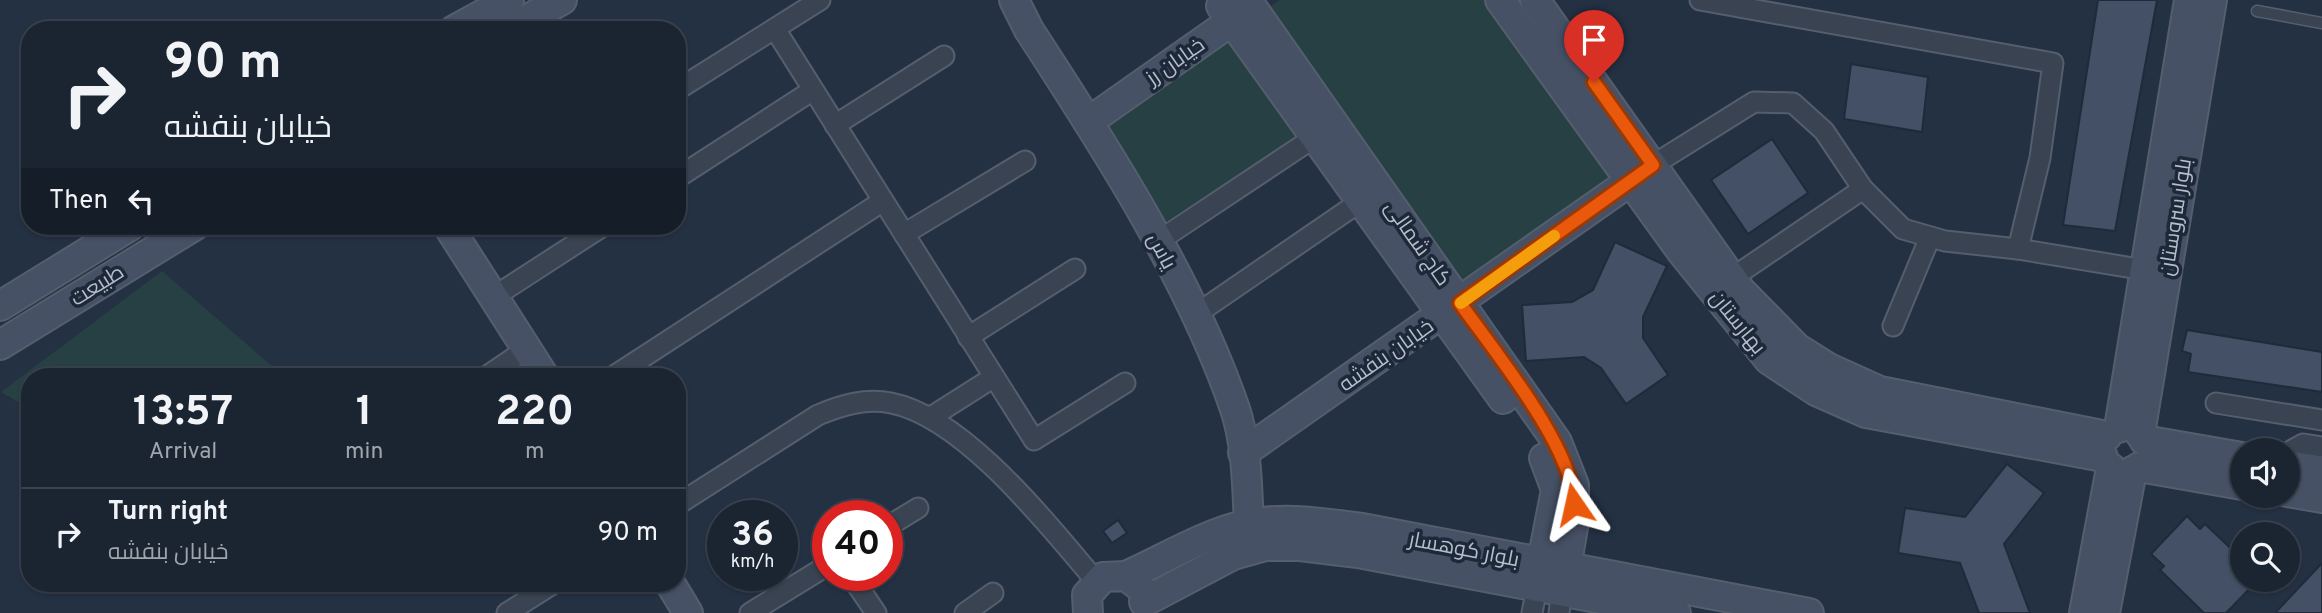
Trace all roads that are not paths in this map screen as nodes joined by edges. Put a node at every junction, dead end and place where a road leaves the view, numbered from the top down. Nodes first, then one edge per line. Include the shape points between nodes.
1 (509, 0) edge
2 (562, 0) edge
3 (820, 0) edge
4 (1014, 0) edge
5 (1500, 0) edge
6 (1535, 0) edge
7 (1700, 0) edge
8 (2189, 0) edge
9 (2212, 0) edge
10 (1240, 6) edge
11 (2257, 11) dead end
12 (470, 21) edge
13 (524, 21) edge
14 (2322, 23) edge
15 (775, 29) junction
16 (944, 56) dead end
17 (686, 84) edge
18 (813, 90) junction
19 (1083, 114) junction
20 (835, 125) junction
21 (1315, 137) junction
22 (1025, 161) dead end
23 (1653, 165) junction
24 (686, 172) edge
25 (1630, 182) junction
26 (1863, 189) junction
27 (883, 201) junction
28 (1361, 201) junction
29 (904, 234) junction
30 (115, 235) edge
31 (179, 235) edge
32 (454, 235) edge
33 (589, 235) edge
34 (1930, 237) junction
35 (1157, 242) junction
36 (2018, 248) junction
37 (1075, 269) dead end
38 (2145, 270) junction
39 (1732, 278) junction
40 (495, 296) junction
41 (0, 306) edge
42 (1452, 309) junction
43 (1195, 316) junction
44 (1893, 326) dead end
45 (968, 337) junction
46 (0, 345) edge
47 (527, 349) junction
48 (499, 368) edge
49 (539, 368) edge
50 (626, 368) edge
51 (994, 377) junction
52 (1125, 383) dead end
53 (2216, 403) dead end
54 (931, 417) junction
55 (2322, 421) edge
56 (2300, 446) edge
57 (2322, 447) edge
58 (2124, 450) junction
59 (1243, 453) junction
60 (2230, 456) edge
61 (2300, 467) edge
62 (2322, 471) edge
63 (2230, 481) edge
64 (2300, 494) edge
65 (2322, 498) edge
66 (686, 499) edge
67 (918, 508) dead end
68 (903, 517) edge
69 (1249, 525) junction
70 (812, 575) edge
71 (1126, 576) junction
72 (1096, 581) junction
73 (1549, 589) edge
74 (861, 591) edge
75 (540, 592) edge
76 (675, 592) edge
77 (993, 593) dead end
78 (1144, 609) edge
79 (507, 613) edge
80 (688, 613) edge
81 (750, 613) edge
82 (876, 613) edge
83 (965, 613) edge
84 (1088, 613) edge
85 (1676, 613) edge
86 (1809, 613) edge
87 (2084, 613) edge
88 (2105, 613) edge

1 - 12 street
2 - 13 street
3 - 15 street
4 - 19 street, یاس
5 - 25 street, بهارستان
6 - 23 street, بهارستان
7 - 36 street via 2053,63 2040,158
8 - 38 street, بلوار سروستان
9 - 58 street, بلوار سروستان
10 - 19 street, خیابان رز
10 - 21 street, کاج شمالی
10 - 42 street, کاج شمالی
11 - 14 lane
15 - 17 street
15 - 18 street
16 - 20 street
18 - 20 street
18 - 24 street
19 - 35 street, یاس
20 - 27 street
21 - 28 street, کاج شمالی
21 - 35 street
22 - 29 street
23 - 25 street, خیابان بنفشه
23 - 26 street via 1754,102 1793,103 1824,131
23 - 39 street, بهارستان
25 - 42 street, خیابان بنفشه
25 - 58 street, بهارستان via 1739,327 1769,360 1816,391 1866,414
26 - 34 street via 1903,229
26 - 39 street
27 - 29 street
27 - 50 street
28 - 42 street, کاج شمالی
28 - 43 street
29 - 45 street
30 - 41 street, طبیعت
31 - 46 street, طبیعت
32 - 40 street
33 - 40 street
34 - 36 street
34 - 44 street
35 - 43 street, یاس
36 - 38 street
37 - 45 street
38 - 58 street, بلوار سروستان
39 - 58 street, بهارستان via 1797,348 1880,391
40 - 47 street
42 - 59 street, خیابان بنفشه
42 - 73 street, کاج شمالی via 1556,442 1574,485 1574,523
43 - 59 street, یاس via 1236,410
45 - 51 street
47 - 48 street
47 - 49 street
51 - 52 street via 1034,440
51 - 54 street
53 - 55 street
54 - 66 street via 890,403 841,405
54 - 72 street via 1041,515
56 - 57 street
58 - 60 street
58 - 63 street
58 - 87 street
58 - 88 street
59 - 69 street, یاس
61 - 62 street
64 - 65 street
67 - 68 street
69 - 71 street, بلوار کوهسار
69 - 73 street, بلوار کوهسار via 1301,521 1362,528
70 - 81 street
71 - 72 street, بلوار کوهسار via 1111,574
71 - 78 street via 1139,587
72 - 84 street via 1087,595
73 - 78 street, بلوار کوهسار via 1358,553 1265,546 1233,555
73 - 85 street, بلوار کوهسار
73 - 86 street, بلوار کوهسار
74 - 82 street
75 - 79 street
76 - 80 street
77 - 83 street

